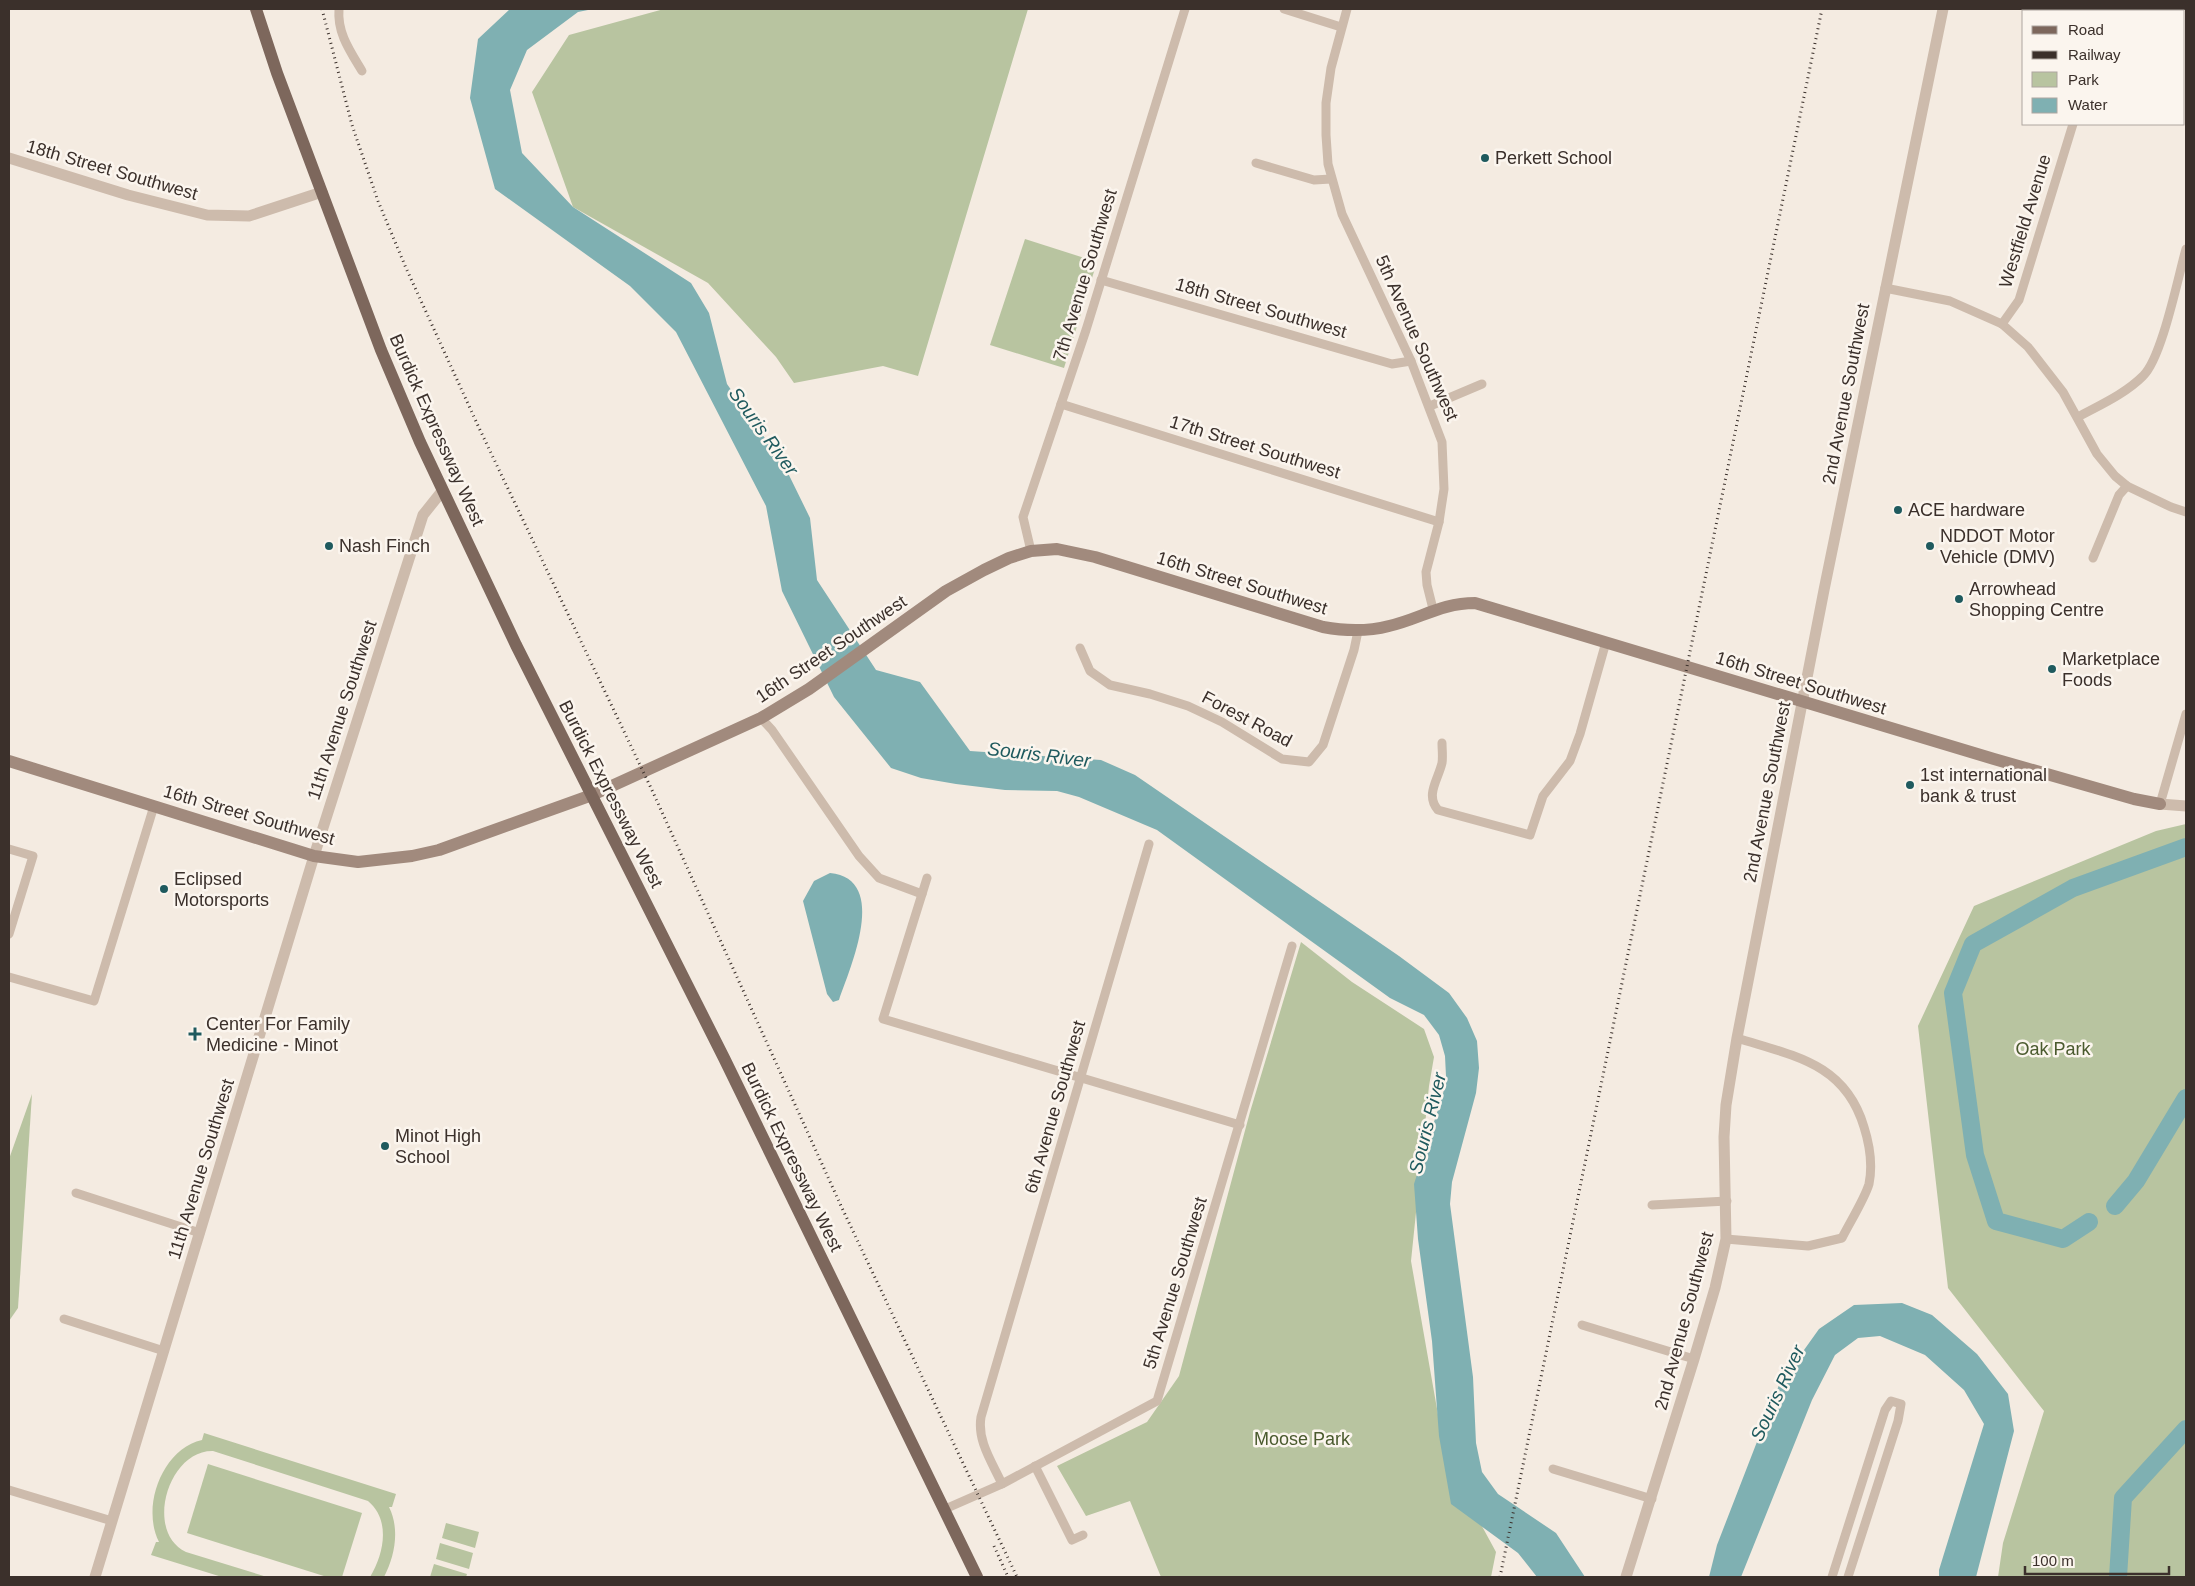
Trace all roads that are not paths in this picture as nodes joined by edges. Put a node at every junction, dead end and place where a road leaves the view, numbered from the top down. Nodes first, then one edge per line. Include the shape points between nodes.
1 (256, 9) edge
2 (339, 9) edge
3 (1185, 9) edge
4 (1284, 9) edge
5 (1347, 9) edge
6 (1943, 9) edge
7 (1341, 27) junction
8 (362, 71) dead end
9 (2073, 125) edge
10 (9, 158) edge
11 (1256, 162) dead end
12 (1331, 179) junction
13 (322, 192) junction
14 (2186, 249) edge
15 (1101, 280) junction
16 (1885, 288) junction
17 (2002, 324) junction
18 (1411, 360) junction
19 (1482, 384) dead end
20 (1061, 404) junction
21 (1430, 406) junction
22 (2078, 417) junction
23 (2127, 486) junction
24 (443, 490) junction
25 (2186, 512) edge
26 (1439, 522) junction
27 (1031, 551) junction
28 (2093, 558) dead end
29 (1433, 609) junction
30 (1358, 630) junction
31 (1606, 642) junction
32 (1080, 648) dead end
33 (1802, 703) junction
34 (2186, 714) edge
35 (761, 718) junction
36 (1442, 743) dead end
37 (9, 761) edge
38 (592, 795) junction
39 (2160, 804) junction
40 (154, 806) junction
41 (2186, 806) edge
42 (1149, 844) dead end
43 (9, 849) edge
44 (314, 856) junction
45 (927, 878) dead end
46 (922, 894) junction
47 (9, 934) edge
48 (1292, 946) dead end
49 (9, 977) edge
50 (1737, 1038) junction
51 (1081, 1078) junction
52 (1240, 1126) junction
53 (76, 1193) dead end
54 (1727, 1201) junction
55 (1652, 1205) dead end
56 (200, 1233) junction
57 (1726, 1239) junction
58 (64, 1319) dead end
59 (1582, 1325) dead end
60 (164, 1351) junction
61 (1694, 1359) junction
62 (1035, 1466) junction
63 (1553, 1469) dead end
64 (1002, 1484) junction
65 (9, 1490) edge
66 (1652, 1499) junction
67 (945, 1509) junction
68 (112, 1521) junction
69 (1083, 1535) dead end
70 (95, 1577) edge
71 (977, 1577) edge
72 (1626, 1577) edge
73 (1832, 1577) edge
74 (1848, 1577) edge

1 - 13 main road, Burdick Expressway West
2 - 8 street via 338,20 344,41
3 - 15 street, 7th Avenue Southwest
4 - 7 street
5 - 7 street, 5th Avenue Southwest
6 - 16 street, 2nd Avenue Southwest
7 - 12 street, 5th Avenue Southwest via 1326,103
9 - 17 street, Westfield Avenue via 2019,300
10 - 13 street, 18th Street Southwest via 119,193 207,215 249,216
11 - 12 street via 1314,180
12 - 18 street, 5th Avenue Southwest via 1342,214
13 - 24 main road, Burdick Expressway West via 393,380
14 - 22 street via 2159,346 2144,375 2120,394
15 - 18 street, 18th Street Southwest via 1392,364
15 - 20 street, 7th Avenue Southwest
16 - 17 street via 1950,301
16 - 33 street, 2nd Avenue Southwest
17 - 22 street via 2028,347
18 - 21 street, 5th Avenue Southwest
19 - 21 street
20 - 26 street, 17th Street Southwest
20 - 27 street, 7th Avenue Southwest via 1022,518
21 - 26 street, 5th Avenue Southwest via 1442,442 1444,489
22 - 23 street via 2096,454
23 - 25 street
23 - 28 street via 2119,495
24 - 38 main road, Burdick Expressway West
24 - 44 street, 11th Avenue Southwest via 423,515
26 - 29 street, 5th Avenue Southwest via 1426,572
27 - 30 main road, 16th Street Southwest via 1057,549 1095,557 1323,627
27 - 35 main road, 16th Street Southwest via 992,566 946,591
29 - 30 main road via 1391,626
29 - 31 main road, 16th Street Southwest via 1458,603 1475,604
30 - 32 street, Forest Road via 1323,745 1309,762 1282,759 1222,722 1188,706 1110,684 1090,671
31 - 33 main road, 16th Street Southwest
31 - 36 street via 1570,761 1543,796 1530,835 1438,810 1432,803 1432,792 1442,762
33 - 39 main road, 16th Street Southwest
33 - 50 street, 2nd Avenue Southwest
34 - 39 street
35 - 38 main road, 16th Street Southwest
35 - 46 street via 859,856 879,878
37 - 40 main road, 16th Street Southwest
38 - 44 main road, 16th Street Southwest via 439,850 412,856 358,862
38 - 67 main road, Burdick Expressway West
39 - 41 street
40 - 44 main road, 16th Street Southwest
40 - 49 street via 94,1001
42 - 51 street, 6th Avenue Southwest
43 - 47 street via 33,856
44 - 56 street, 11th Avenue Southwest
45 - 46 street
46 - 51 street via 883,1018
48 - 52 street, 5th Avenue Southwest
50 - 54 street, 2nd Avenue Southwest via 1724,1137
50 - 57 street via 1806,1060 1827,1071 1844,1086 1862,1120 1871,1151 1869,1184 1842,1238 1808,1246
51 - 52 street
51 - 64 street, 6th Avenue Southwest via 979,1429
52 - 62 street, 5th Avenue Southwest via 1157,1401
53 - 56 street
54 - 55 street
54 - 57 street, 2nd Avenue Southwest
56 - 60 street, 11th Avenue Southwest
57 - 61 street, 2nd Avenue Southwest
58 - 60 street
59 - 61 street
60 - 68 street, 11th Avenue Southwest
61 - 66 street, 2nd Avenue Southwest
62 - 64 street, 5th Avenue Southwest
62 - 69 street via 1072,1540
63 - 66 street
64 - 67 street, 5th Avenue Southwest
65 - 68 street
66 - 72 street, 2nd Avenue Southwest
67 - 71 main road, Burdick Expressway West
68 - 70 street, 11th Avenue Southwest
73 - 74 street via 1885,1410 1891,1401 1901,1404 1898,1421

